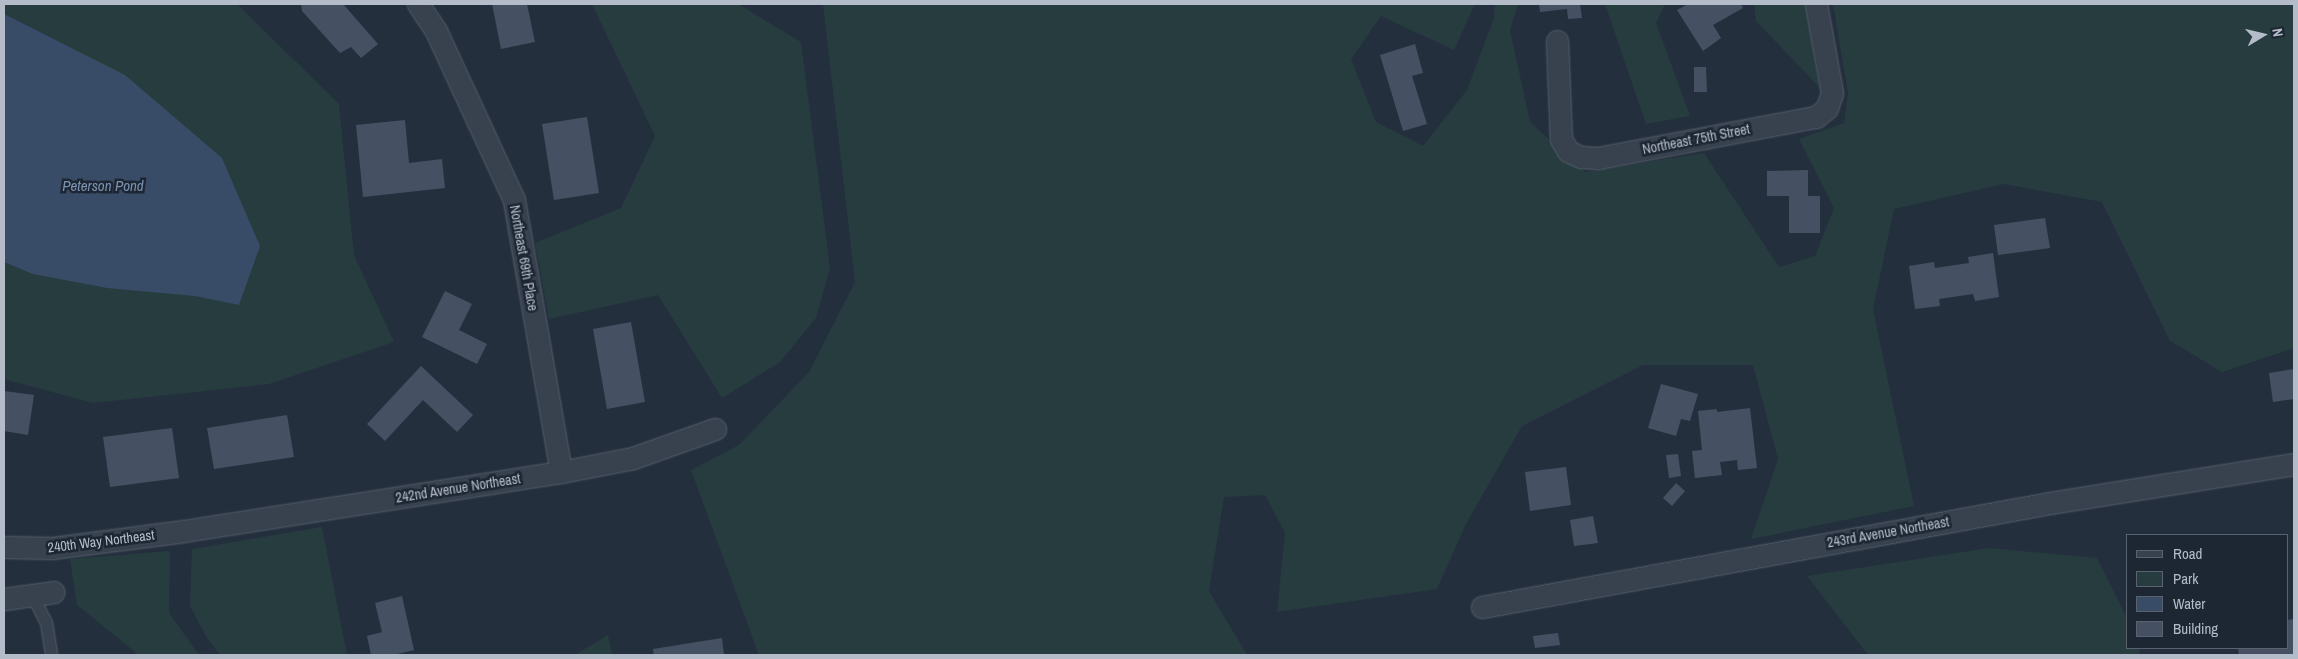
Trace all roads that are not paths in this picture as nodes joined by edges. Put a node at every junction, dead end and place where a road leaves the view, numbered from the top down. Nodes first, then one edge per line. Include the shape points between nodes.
1 (418, 4) edge
2 (1816, 4) edge
3 (1557, 41) dead end
4 (715, 429) dead end
5 (2294, 464) edge
6 (561, 472) junction
7 (198, 529) joint
8 (4, 547) edge
9 (54, 592) dead end
10 (32, 596) junction
11 (4, 599) edge
12 (1482, 607) dead end
13 (51, 655) edge

1 - 6 street, Northeast 69th Place via 436,31 514,200
2 - 3 street, Northeast 75th Street via 1832,92 1827,108 1816,117 1598,158 1581,157 1568,151 1560,139
4 - 6 street, 242nd Avenue Northeast via 633,458
5 - 12 street, 243rd Avenue Northeast via 2050,502
6 - 7 street, 242nd Avenue Northeast
7 - 8 street, 240th Way Northeast via 52,548
9 - 10 street
10 - 11 street
10 - 13 lane via 46,622

